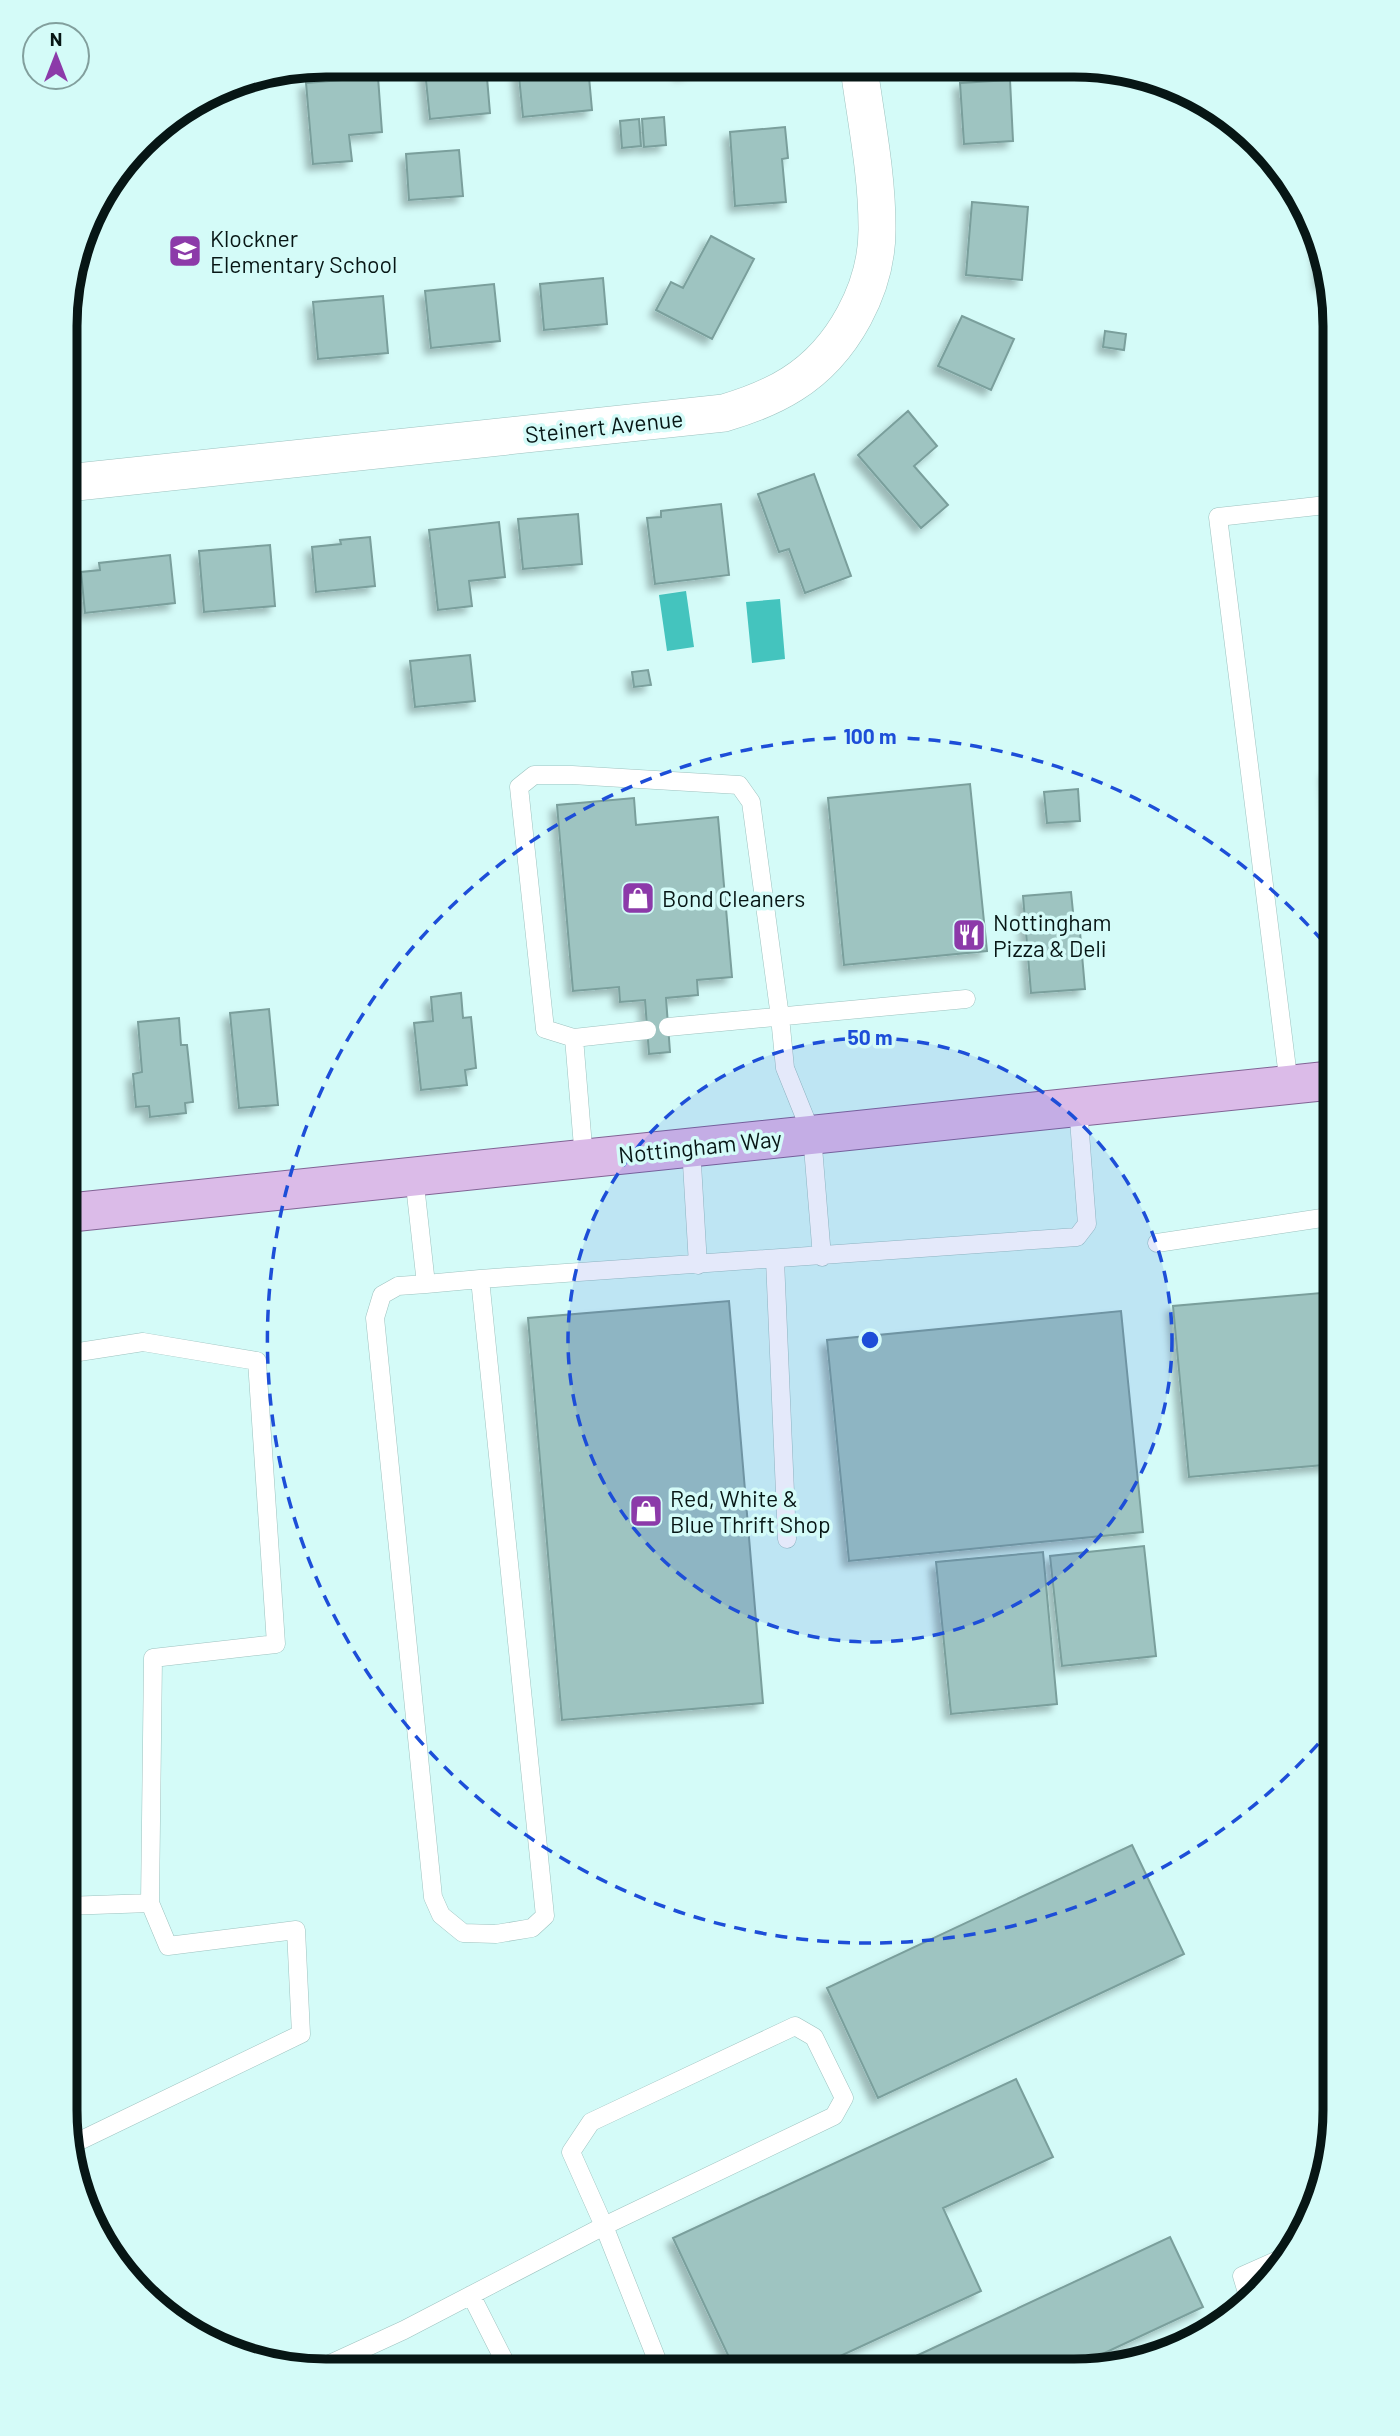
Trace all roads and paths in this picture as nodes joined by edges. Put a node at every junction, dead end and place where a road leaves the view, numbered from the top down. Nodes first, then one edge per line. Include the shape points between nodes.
1 (860, 77) edge
2 (77, 482) edge
3 (1323, 505) edge
4 (966, 999) dead end
5 (780, 1017) junction
6 (668, 1027) dead end
7 (647, 1030) dead end
8 (574, 1038) junction
9 (1323, 1081) edge
10 (1289, 1085) junction
11 (1078, 1107) junction
12 (812, 1135) junction
13 (691, 1147) junction
14 (584, 1159) junction
15 (414, 1176) junction
16 (77, 1212) edge
17 (1323, 1218) edge
18 (1157, 1243) dead end
19 (822, 1256) junction
20 (775, 1260) junction
21 (698, 1265) junction
22 (480, 1279) junction
23 (426, 1284) junction
24 (77, 1352) edge
25 (787, 1539) dead end
26 (150, 1903) junction
27 (77, 1906) edge
28 (79, 2141) edge
29 (604, 2225) junction
30 (1271, 2263) edge
31 (1246, 2290) edge
32 (471, 2295) junction
33 (341, 2359) edge
34 (503, 2359) edge
35 (658, 2359) edge

1 - 2 street, Steinert Avenue via 877,229 871,276 853,320 825,357 794,383 762,401 724,414
3 - 10 lane via 1218,517
4 - 5 lane
5 - 6 lane
5 - 8 lane via 751,802 739,785 534,775 519,787 545,1029
5 - 12 lane via 785,1068
7 - 8 lane
8 - 14 lane
9 - 10 main road, Nottingham Way
10 - 11 main road, Nottingham Way
11 - 12 main road, Nottingham Way
11 - 19 lane via 1087,1224 1077,1237
12 - 13 main road, Nottingham Way
12 - 19 lane
13 - 14 main road, Nottingham Way
13 - 21 lane
14 - 15 main road, Nottingham Way
15 - 16 main road, Nottingham Way
15 - 23 lane
17 - 18 lane
19 - 20 lane
20 - 21 lane
20 - 25 lane
21 - 22 lane
22 - 23 lane
22 - 23 lane via 545,1916 532,1928 496,1934 463,1933 441,1915 433,1897 375,1318 382,1295 398,1286
24 - 26 lane via 143,1342 257,1361 276,1644 153,1658
26 - 27 lane
26 - 28 lane via 168,1946 296,1930 301,2034
29 - 29 lane via 834,2116 844,2098 814,2037 795,2026 592,2122 571,2152
29 - 32 lane
29 - 35 lane
30 - 31 lane via 1242,2276
32 - 33 lane
32 - 34 lane

